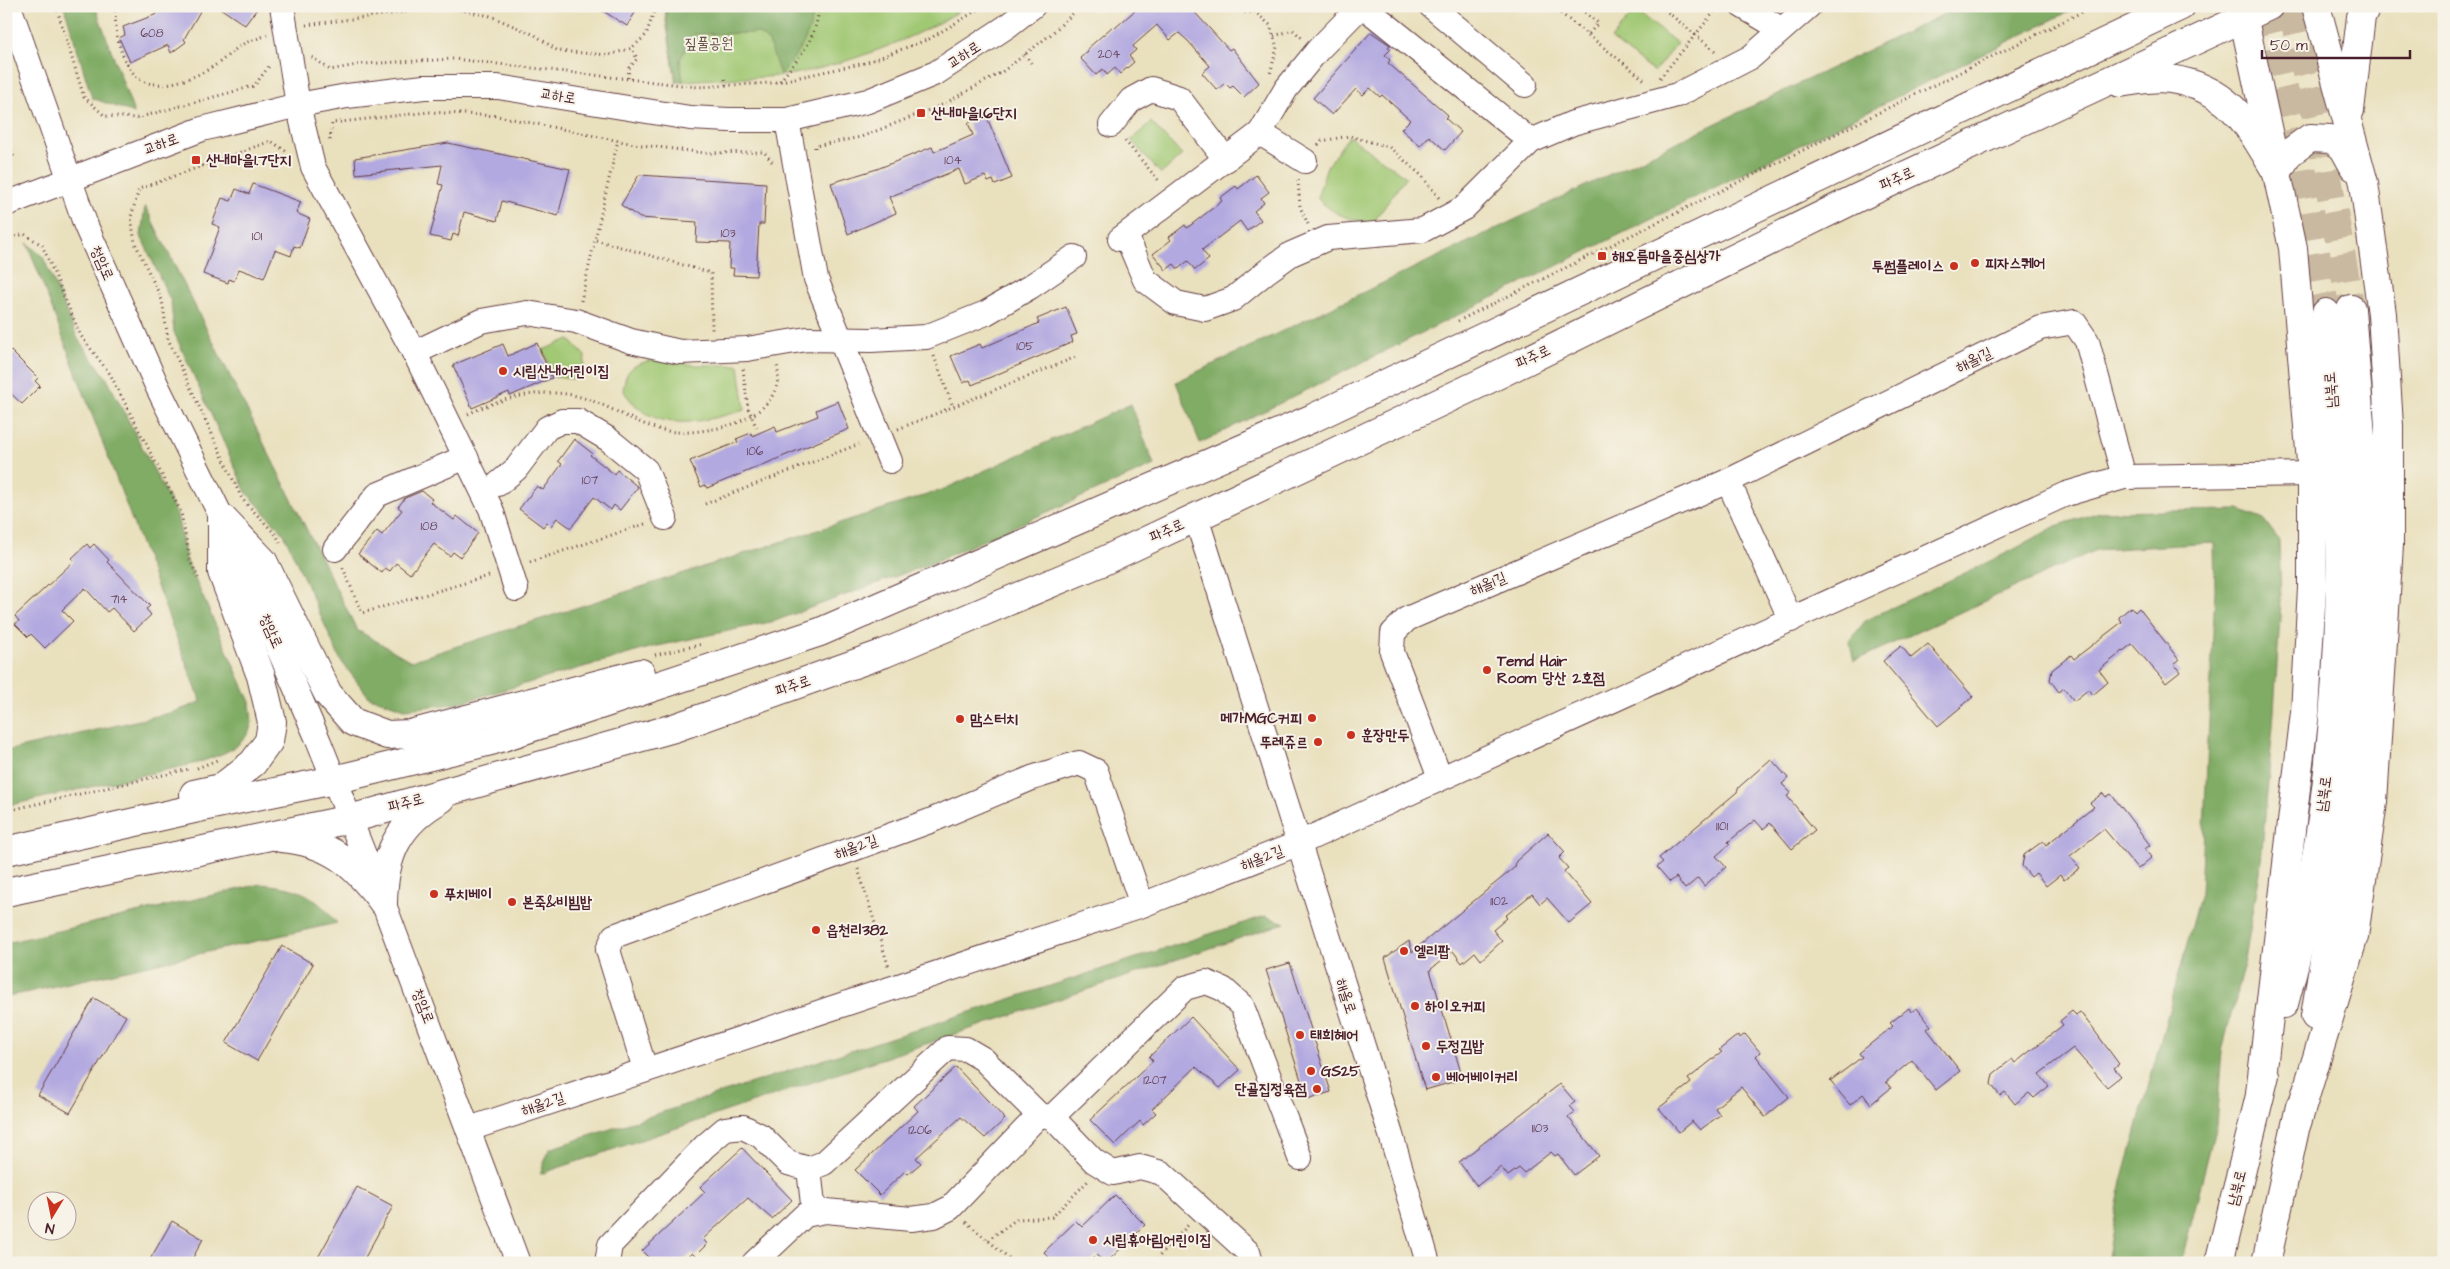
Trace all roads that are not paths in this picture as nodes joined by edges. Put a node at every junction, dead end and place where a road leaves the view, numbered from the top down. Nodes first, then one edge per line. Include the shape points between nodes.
1 (9, 6) edge
2 (282, 6) edge
3 (1033, 6) edge
4 (1362, 6) edge
5 (1431, 6) edge
6 (1742, 6) edge
7 (1809, 6) edge
8 (2139, 6) edge
9 (2181, 6) edge
10 (2316, 6) edge
11 (2366, 6) edge
12 (2251, 10) edge
13 (1781, 29) junction
14 (2112, 39) junction
15 (2100, 84) junction
16 (1525, 85) dead end
17 (298, 105) junction
18 (787, 120) junction
19 (1111, 126) road end
20 (2349, 129) junction
21 (1260, 133) junction
22 (1531, 142) junction
23 (1226, 160) junction
24 (1305, 161) road end
25 (2277, 173) junction
26 (68, 180) junction
27 (2364, 183) junction
28 (6, 204) edge
29 (1074, 257) dead end
30 (841, 340) junction
31 (414, 354) junction
32 (466, 457) junction
33 (890, 461) dead end
34 (2312, 474) junction
35 (2124, 478) junction
36 (1728, 482) junction
37 (498, 484) dead end
38 (1196, 517) junction
39 (222, 518) junction
40 (665, 518) road end
41 (334, 549) road end
42 (516, 590) dead end
43 (1791, 620) junction
44 (734, 660) junction
45 (1440, 778) junction
46 (334, 780) junction
47 (464, 787) junction
48 (350, 819) junction
49 (248, 840) junction
50 (6, 843) edge
51 (1297, 844) junction
52 (6, 851) edge
53 (6, 892) edge
54 (383, 902) junction
55 (1142, 905) junction
56 (645, 1069) junction
57 (2260, 1093) junction
58 (1045, 1116) junction
59 (2297, 1123) junction
60 (469, 1129) junction
61 (1300, 1158) dead end
62 (809, 1169) junction
63 (814, 1213) junction
64 (518, 1263) edge
65 (607, 1263) edge
66 (754, 1263) edge
67 (1250, 1263) edge
68 (1428, 1263) edge
69 (2219, 1263) edge
70 (2266, 1263) edge

1 - 26 street, 청암로
2 - 17 street
3 - 18 street, 교하로 via 936,73 868,101
4 - 21 street via 1286,89
4 - 22 street
5 - 16 street
6 - 13 street
7 - 13 street
8 - 14 main road
9 - 14 main road
10 - 20 main road
11 - 20 main road via 2360,25
12 - 15 main road, 파주로
12 - 25 main road
13 - 22 street via 1750,57 1677,95 1573,123
14 - 44 main road via 1313,418 820,632
15 - 25 main road via 2168,78 2209,89 2230,105
15 - 38 main road, 파주로 via 1856,198 1481,383
17 - 18 street, 교하로 via 424,87 498,87 690,118
17 - 26 street, 교하로 via 202,129
17 - 31 street via 313,167
18 - 30 street via 816,279
19 - 23 street via 1131,100 1151,90 1180,98
20 - 27 main road
21 - 23 street
21 - 24 street
22 - 23 street via 1460,210 1423,230 1328,238 1291,254 1234,300 1205,309 1176,303 1145,280 1123,237
25 - 27 main road via 2289,153 2310,138 2331,140 2343,147
25 - 34 main road via 2293,248
26 - 28 street, 교하로
26 - 39 street, 청암로 via 157,386
27 - 59 main road via 2382,314 2389,426 2389,545 2373,802 2354,936
29 - 30 street via 986,314 926,338
30 - 31 street via 807,339 741,349 680,352 631,341 576,322 527,313 481,321
30 - 33 street
31 - 32 street
32 - 41 street via 377,495
32 - 42 street via 491,509
34 - 35 street
34 - 57 main road via 2312,588 2306,712
35 - 36 street, 해올1길 via 2087,341 2074,322 2040,328
35 - 43 street via 2066,494
36 - 43 street
36 - 45 street, 해올1길 via 1407,619 1393,633 1392,652
37 - 40 street via 516,469 548,428 562,421 578,422 608,439 646,470
38 - 47 main road, 파주로 via 885,653 674,728
38 - 51 street, 해올로
39 - 44 main road via 263,561 328,694 353,722 387,734 410,734 661,668
39 - 46 street, 청암로
39 - 50 main road via 222,572 261,676 272,722 269,740 253,763 221,788 48,829
43 - 45 street
44 - 46 main road via 491,741
45 - 51 street
46 - 48 street, 청암로
46 - 52 main road
47 - 48 main road, 파주로
47 - 54 main road via 428,806 407,826 391,851 384,876
48 - 49 main road, 파주로
48 - 54 street, 청암로
49 - 53 main road, 파주로
49 - 54 main road via 283,838 308,841 333,851 352,865
51 - 55 street, 해올2길
51 - 68 street, 해올로 via 1391,1135
54 - 60 street, 청암로
55 - 56 street, 해올2길
55 - 56 street, 해올2길 via 1096,771 1078,763 1032,778 930,821 614,936 608,950
56 - 60 street, 해올2길
57 - 59 main road, 남북로 via 2300,946 2327,779 2335,699 2340,584 2336,463 2338,311 2363,462 2366,582 2359,717 2350,799
57 - 69 main road, 남북로
58 - 61 street via 1185,988 1206,982 1223,989 1242,1006
58 - 62 street via 983,1059 966,1049 948,1048 824,1163
58 - 63 street via 950,1208 934,1216 911,1219 826,1211
58 - 67 street via 1094,1161 1113,1173 1140,1167 1162,1173 1248,1252
59 - 70 main road, 남북로
60 - 64 street, 청암로
62 - 63 street
62 - 65 street via 788,1164 761,1136 743,1127 725,1129 610,1246
63 - 66 street via 805,1215

